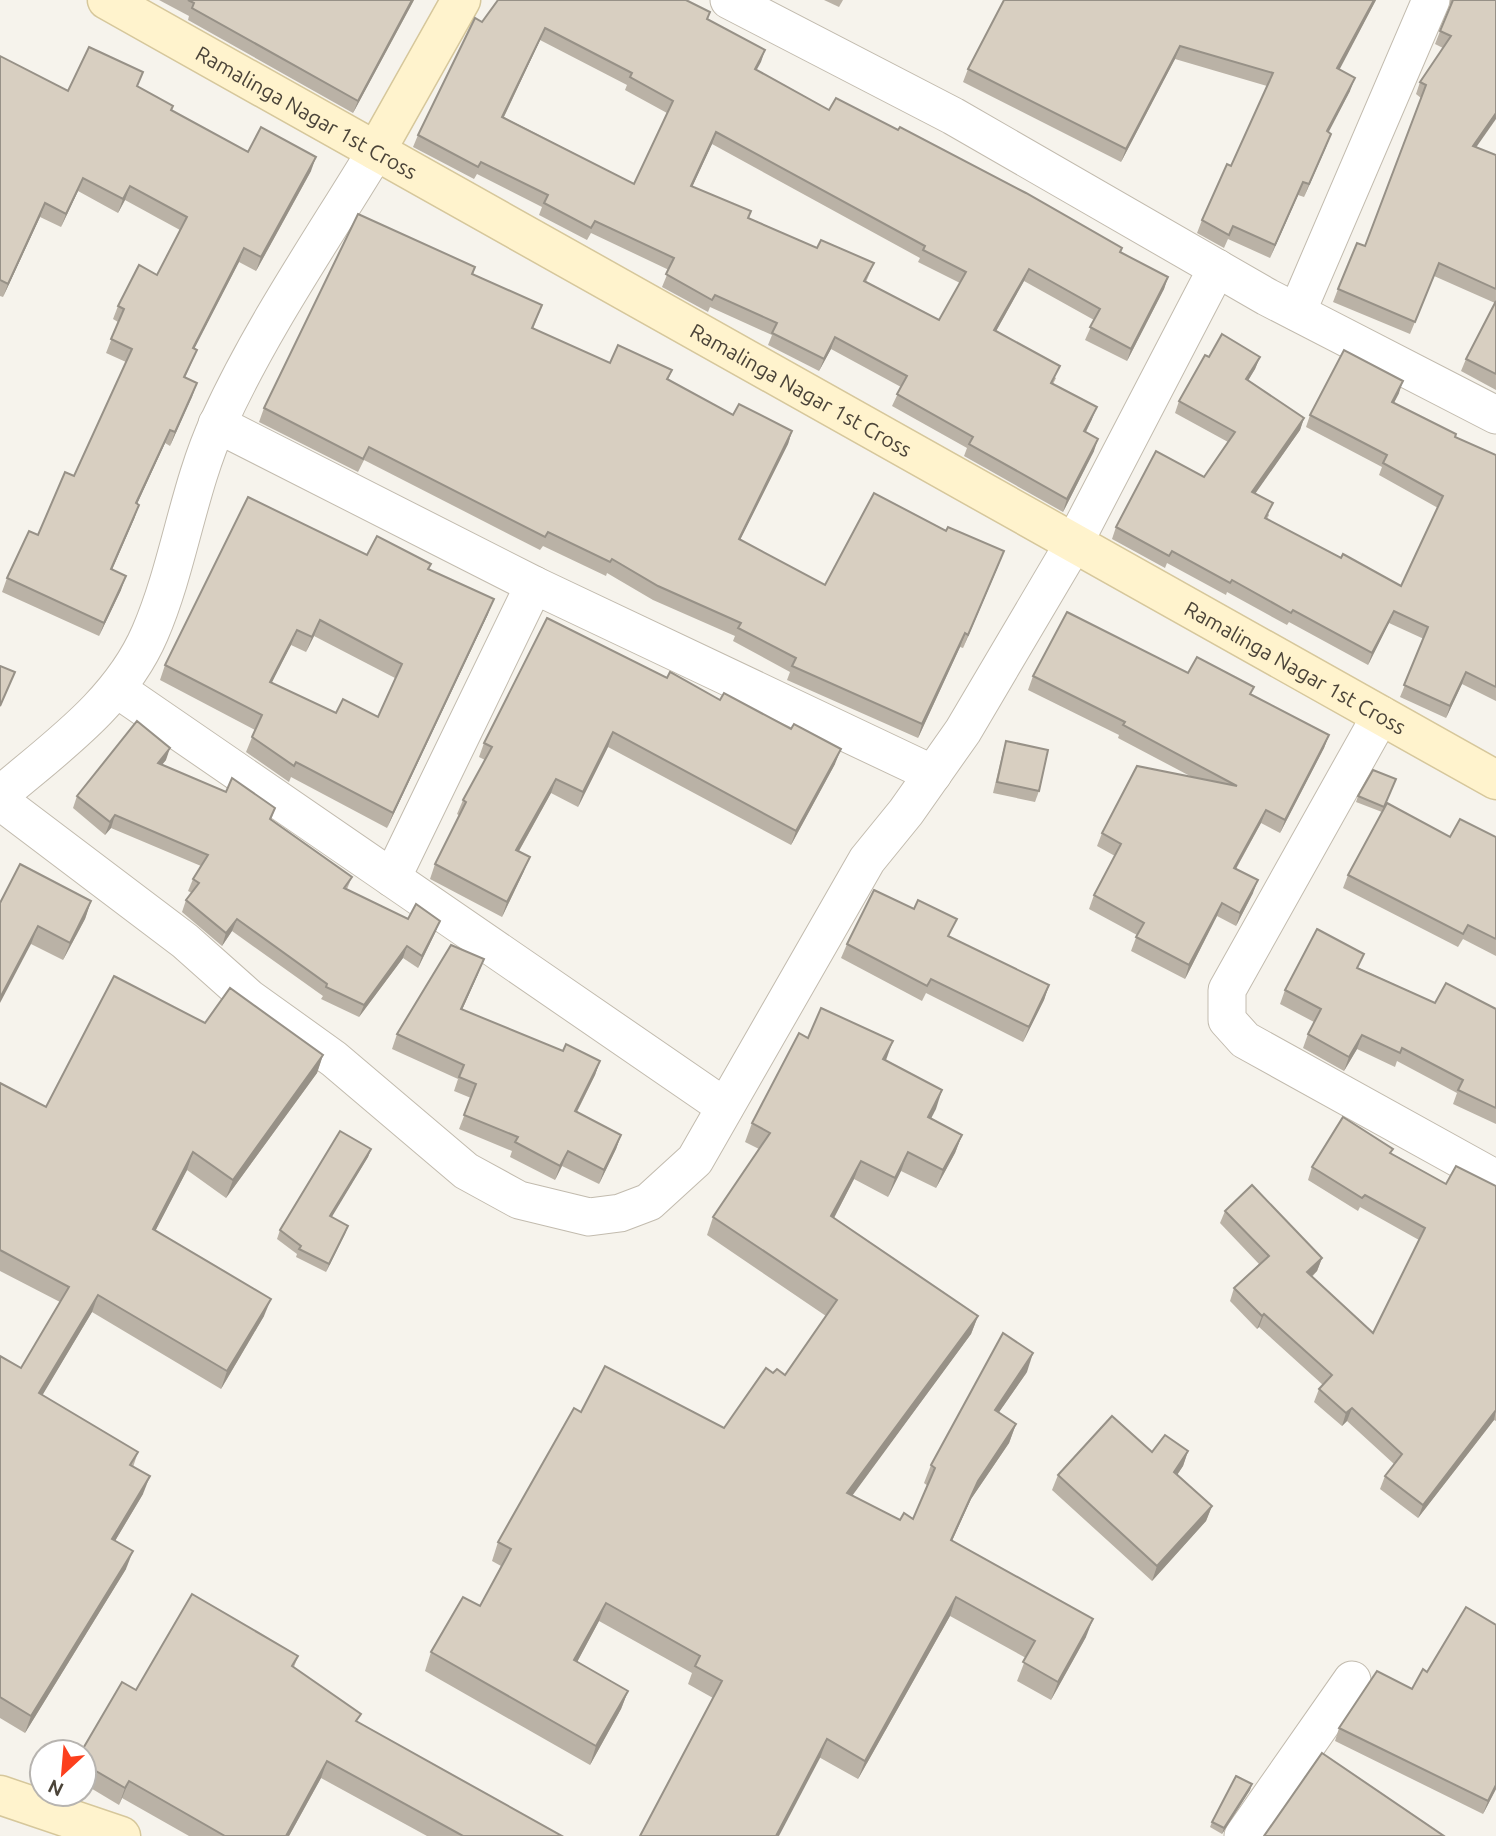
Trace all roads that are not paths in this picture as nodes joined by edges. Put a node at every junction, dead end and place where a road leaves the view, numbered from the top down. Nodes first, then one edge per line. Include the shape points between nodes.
1 (107, 0) edge
2 (461, 0) edge
3 (729, 0) edge
4 (1422, 3) edge
5 (376, 151) junction
6 (1217, 268) junction
7 (1297, 312) junction
8 (1496, 415) edge
9 (218, 424) junction
10 (1074, 543) junction
11 (534, 585) junction
12 (117, 689) junction
13 (1381, 715) junction
14 (933, 774) junction
15 (1496, 780) edge
16 (0, 794) edge
17 (0, 801) edge
18 (392, 878) junction
19 (725, 1107) junction
20 (1496, 1179) edge
21 (1352, 1680) dead end
22 (0, 1795) edge
23 (121, 1836) edge
24 (1243, 1836) edge

1 - 5 street, Ramalinga Nagar 1st Cross
2 - 5 street
3 - 6 street via 953,116
4 - 7 street
5 - 9 street via 249,363
5 - 10 street, Ramalinga Nagar 1st Cross
6 - 7 street
6 - 10 street
7 - 8 street
9 - 11 street
9 - 12 street via 150,634
10 - 13 street, Ramalinga Nagar 1st Cross
10 - 14 street
11 - 14 street
11 - 18 street
12 - 16 street via 91,718
12 - 18 street
13 - 15 street, Ramalinga Nagar 1st Cross
13 - 20 street via 1227,990 1227,1020 1245,1040
14 - 19 street via 867,860
17 - 19 street via 185,941 248,998 334,1059 466,1171 519,1200 589,1217 620,1213 649,1202 695,1160
18 - 19 street
21 - 24 street
22 - 23 street

